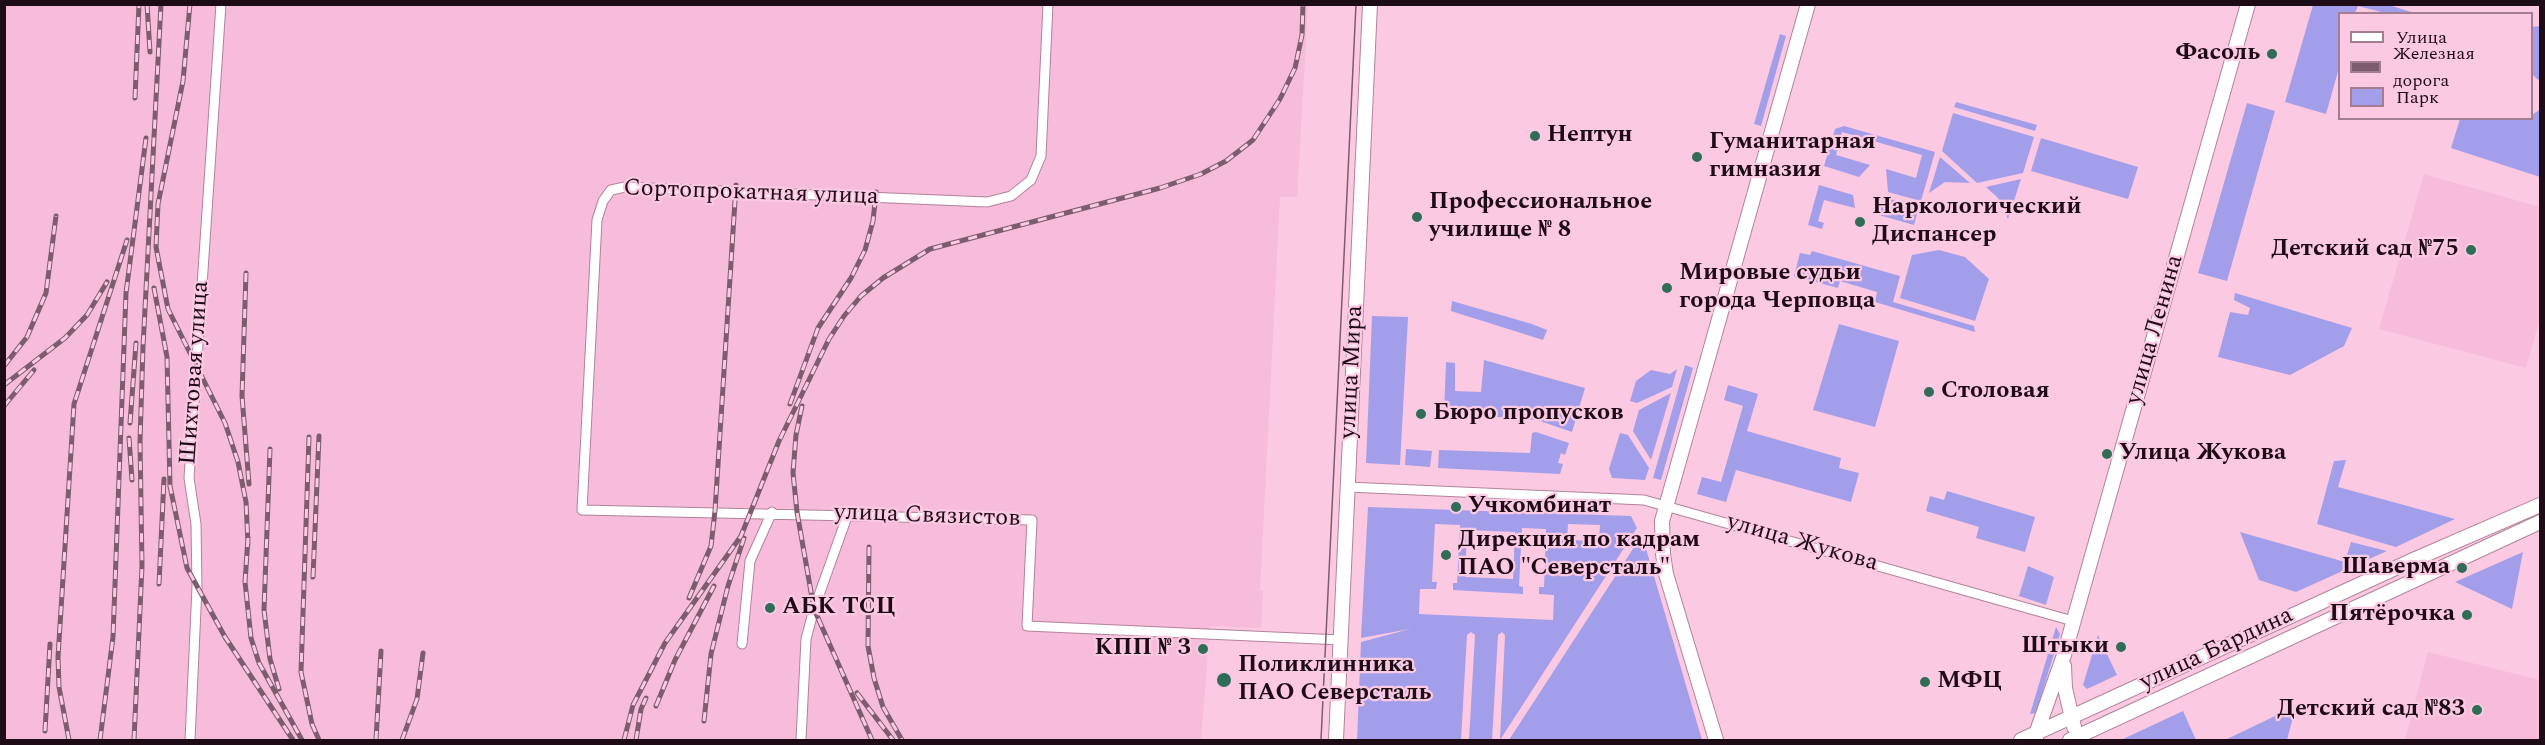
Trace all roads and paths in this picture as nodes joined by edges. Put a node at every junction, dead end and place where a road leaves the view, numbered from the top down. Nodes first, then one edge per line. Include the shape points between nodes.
1 (221, 4) edge
2 (1048, 4) edge
3 (1370, 4) edge
4 (1808, 4) edge
5 (2248, 4) edge
6 (1347, 487) junction
7 (1664, 506) junction
8 (2540, 506) edge
9 (582, 510) joint
10 (772, 513) junction
11 (848, 514) junction
12 (2541, 522) edge
13 (2413, 560) junction
14 (2420, 576) junction
15 (2073, 621) junction
16 (1341, 640) junction
17 (742, 644) dead end
18 (2064, 655) junction
19 (2072, 718) junction
20 (2036, 737) edge
21 (2075, 740) edge
22 (190, 741) edge
23 (801, 741) edge
24 (1336, 741) edge
25 (1716, 741) edge
26 (2021, 741) edge

1 - 22 street, Шихтовая улица via 189,478 196,524
2 - 9 street, Сортопрокатная улица via 1041,156 1031,180 1011,196 987,202 626,186 611,190 597,220
3 - 6 main road, улица Мира
4 - 7 main road
5 - 15 main road, улица Ленина
6 - 7 street, улица Жукова via 1590,496 1644,500
6 - 16 main road, улица Мира
7 - 15 street, улица Жукова
7 - 25 main road via 1661,535 1666,574
8 - 13 main road, улица Бардина
9 - 10 street, улица Связистов
10 - 11 street, улица Связистов
10 - 17 street via 750,561
11 - 16 street, улица Связистов via 1032,520 1027,626
11 - 23 street via 806,639
12 - 14 main road, улица Бардина
13 - 14 main road
13 - 19 main road, улица Бардина
14 - 21 main road, улица Бардина
15 - 18 main road, улица Ленина
16 - 24 main road, улица Мира
18 - 19 main road, улица Ленина via 2065,688
18 - 20 main road, улица Ленина
19 - 20 main road, улица Бардина
19 - 21 main road, улица Ленина
20 - 26 main road, улица Бардина

